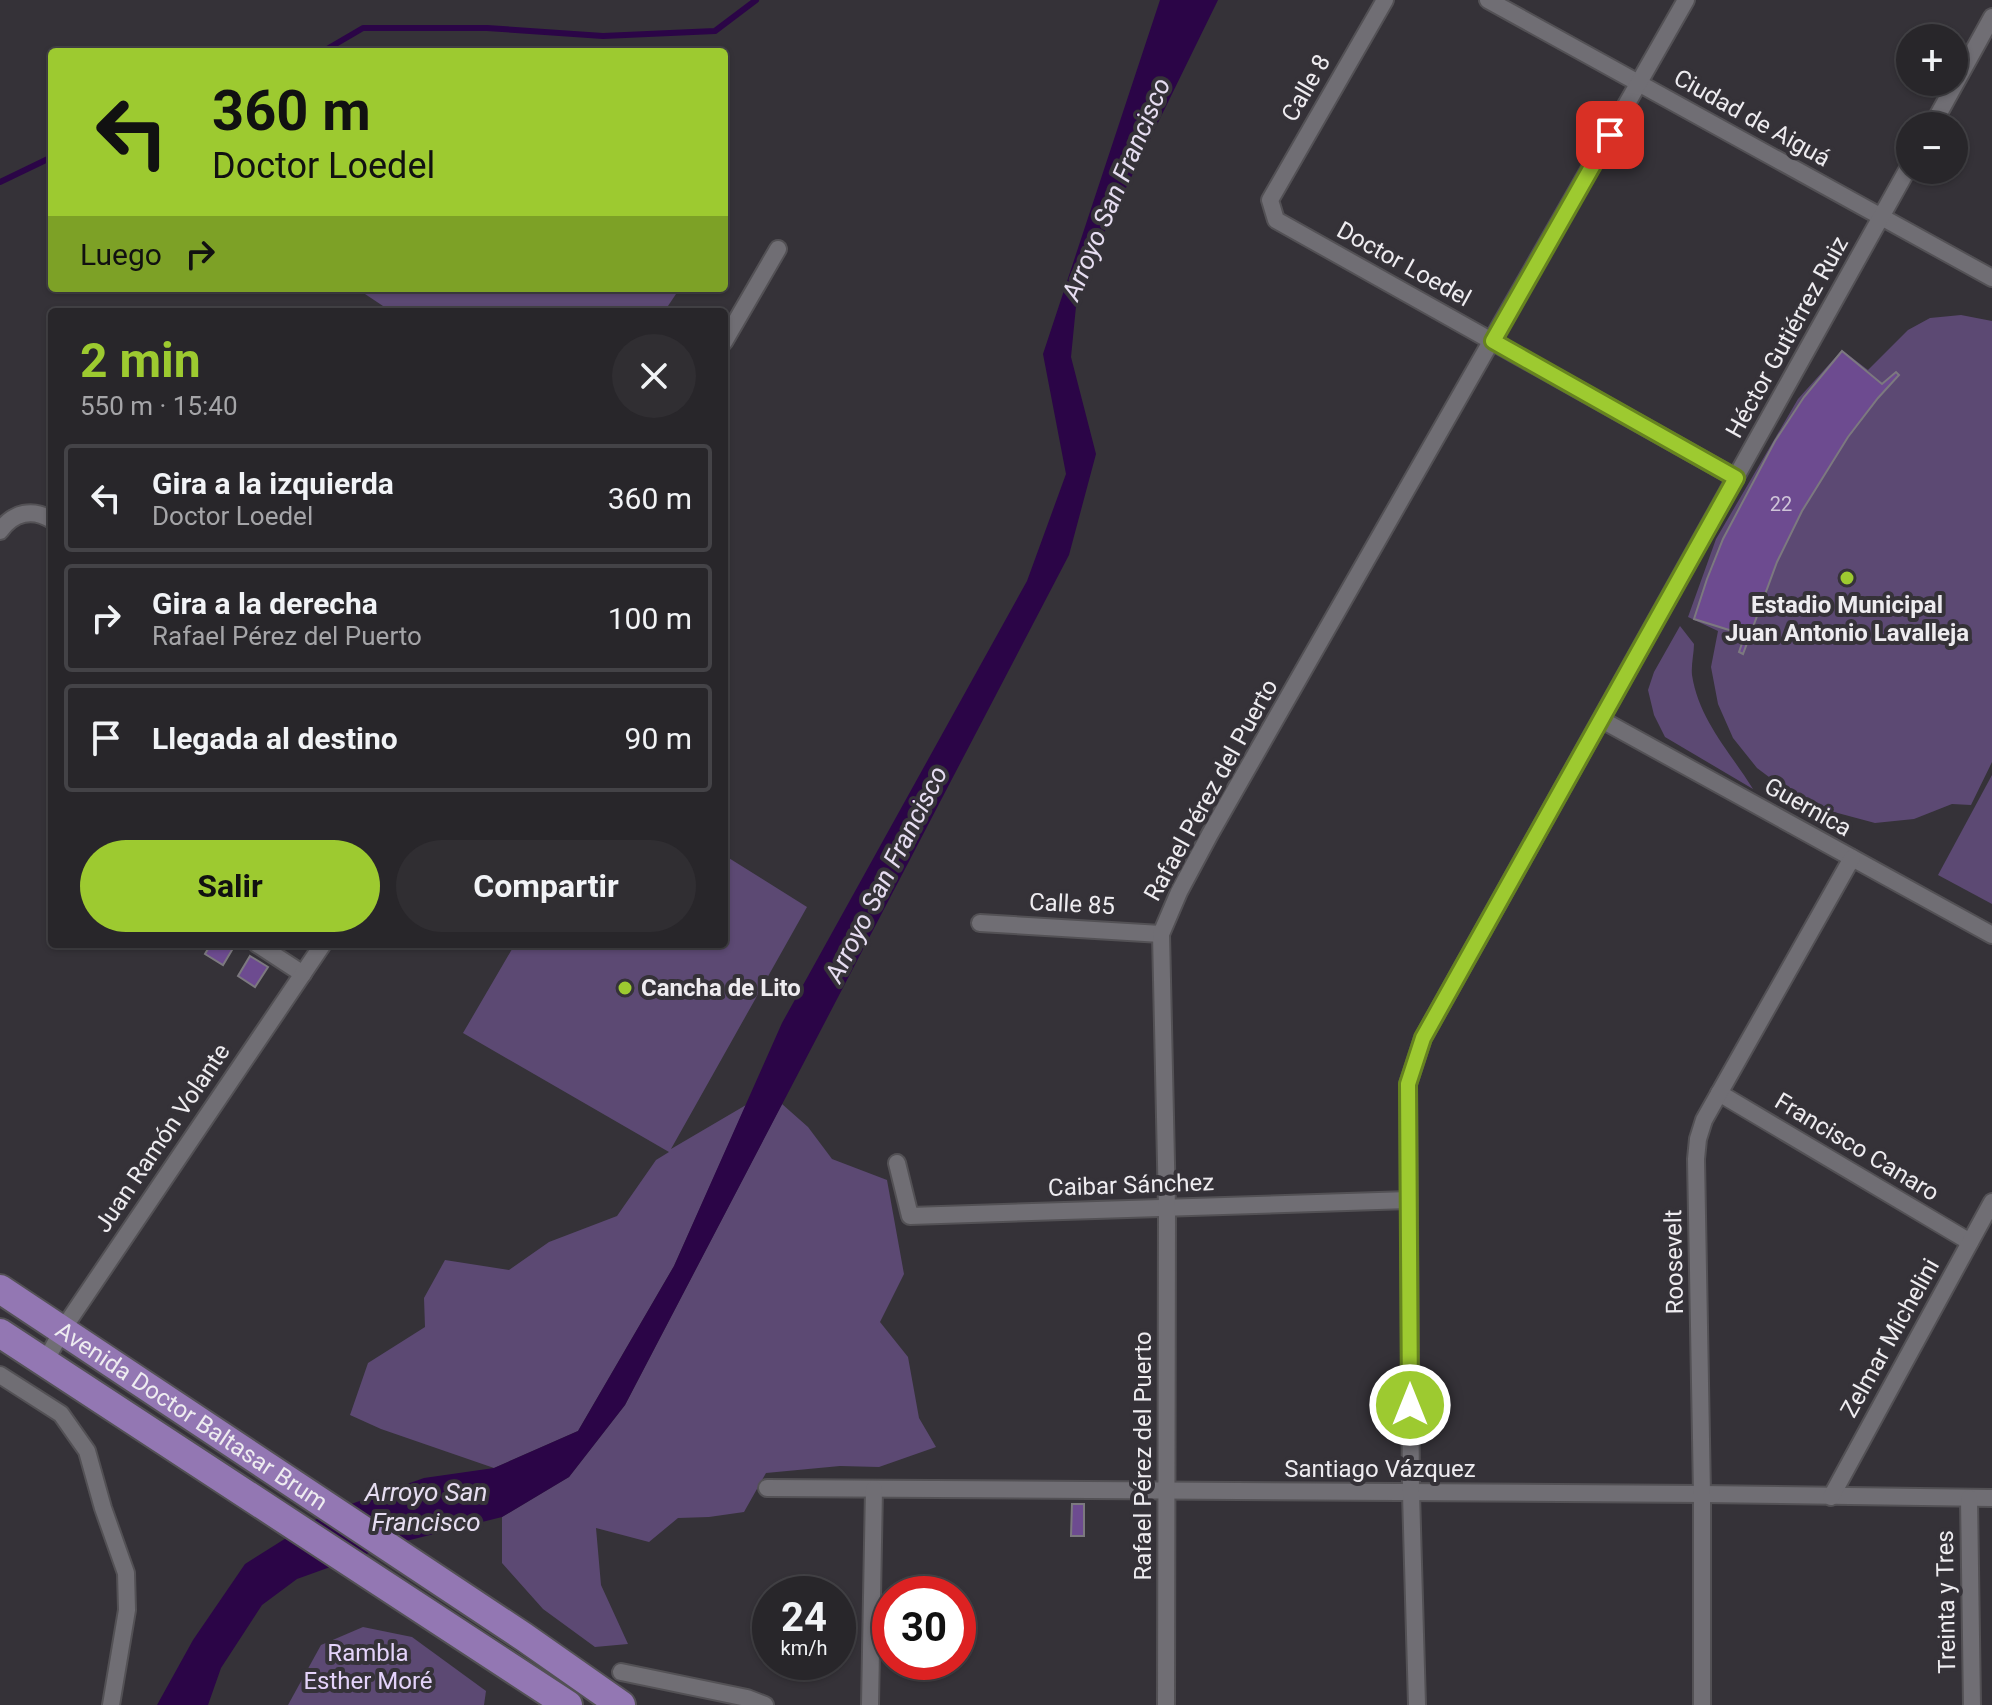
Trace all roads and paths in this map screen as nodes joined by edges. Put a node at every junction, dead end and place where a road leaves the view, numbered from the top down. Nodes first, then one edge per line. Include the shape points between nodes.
1 (1385, 0) edge
2 (1488, 0) edge
3 (1686, 0) edge
4 (1992, 17) edge
5 (1640, 84) junction
6 (1940, 112) edge
7 (1899, 184) edge
8 (1270, 200) joint
9 (1881, 217) junction
10 (778, 249) dead end
11 (1992, 278) edge
12 (728, 335) edge
13 (1493, 341) junction
14 (1736, 478) junction
15 (48, 518) edge
16 (0, 531) edge
17 (1602, 720) junction
18 (1852, 858) junction
19 (980, 923) dead end
20 (1161, 934) junction
21 (1992, 935) edge
22 (263, 948) edge
23 (320, 948) edge
24 (303, 974) junction
25 (1719, 1093) junction
26 (897, 1163) dead end
27 (1409, 1200) junction
28 (1992, 1202) edge
29 (1167, 1208) junction
30 (1970, 1242) junction
31 (0, 1289) edge
32 (63, 1329) junction
33 (0, 1333) edge
34 (45, 1362) junction
35 (0, 1375) edge
36 (767, 1488) dead end
37 (874, 1489) junction
38 (1167, 1491) junction
39 (1411, 1493) junction
40 (1702, 1494) junction
41 (1831, 1497) junction
42 (1969, 1498) junction
43 (1992, 1498) edge
44 (621, 1672) dead end
45 (111, 1705) edge
46 (568, 1705) edge
47 (621, 1705) edge
48 (765, 1705) edge
49 (870, 1705) edge
50 (1166, 1705) edge
51 (1417, 1705) edge
52 (1702, 1705) edge
53 (1972, 1705) edge

1 - 8 street, Calle 8
2 - 5 street, Ciudad de Aiguá
3 - 5 street, Rafael Pérez del Puerto
4 - 6 street
5 - 9 street, Ciudad de Aiguá
5 - 13 street, Rafael Pérez del Puerto
7 - 9 street, Héctor Gutiérrez Ruiz
8 - 13 street, Doctor Loedel via 1276,220
9 - 11 street, Ciudad de Aiguá
9 - 14 street, Héctor Gutiérrez Ruiz
10 - 12 street
13 - 14 street, Doctor Loedel
13 - 20 street, Rafael Pérez del Puerto via 1210,834
14 - 17 street, Héctor Gutiérrez Ruiz
15 - 16 street via 31,512 15,516
17 - 18 street, Guernica
17 - 27 street, Héctor Gutiérrez Ruiz via 1423,1038 1408,1084
18 - 21 street, Guernica
18 - 25 street, Roosevelt
19 - 20 street, Calle 85
20 - 29 street, Rafael Pérez del Puerto
22 - 24 street
23 - 24 street, Juan Ramón Volante
24 - 32 street, Juan Ramón Volante
25 - 30 street, Francisco Canaro
25 - 40 street, Roosevelt via 1701,1130 1696,1159
26 - 29 street, Caibar Sánchez via 910,1216
27 - 29 street, Caibar Sánchez
27 - 39 street, Héctor Gutiérrez Ruiz
28 - 30 street, Zelmar Michelini
29 - 38 street, Rafael Pérez del Puerto
30 - 41 street, Zelmar Michelini
31 - 32 highway, Avenida Doctor Baltasar Brum
32 - 34 street, Juan Ramón Volante
32 - 47 highway, Avenida Doctor Baltasar Brum
33 - 34 highway, Avenida Doctor Baltasar Brum
34 - 46 highway, Avenida Doctor Baltasar Brum
35 - 45 street via 61,1414 87,1451 126,1573 127,1610
36 - 37 street, Santiago Vázquez
37 - 38 street, Santiago Vázquez
37 - 49 street
38 - 39 street, Santiago Vázquez
38 - 50 street, Rafael Pérez del Puerto
39 - 40 street, Santiago Vázquez
39 - 51 street, Héctor Gutiérrez Ruiz
40 - 41 street, Santiago Vázquez
40 - 52 street, Roosevelt
41 - 42 street, Santiago Vázquez
42 - 43 street, Santiago Vázquez
42 - 53 street, Treinta y Tres
44 - 48 street

